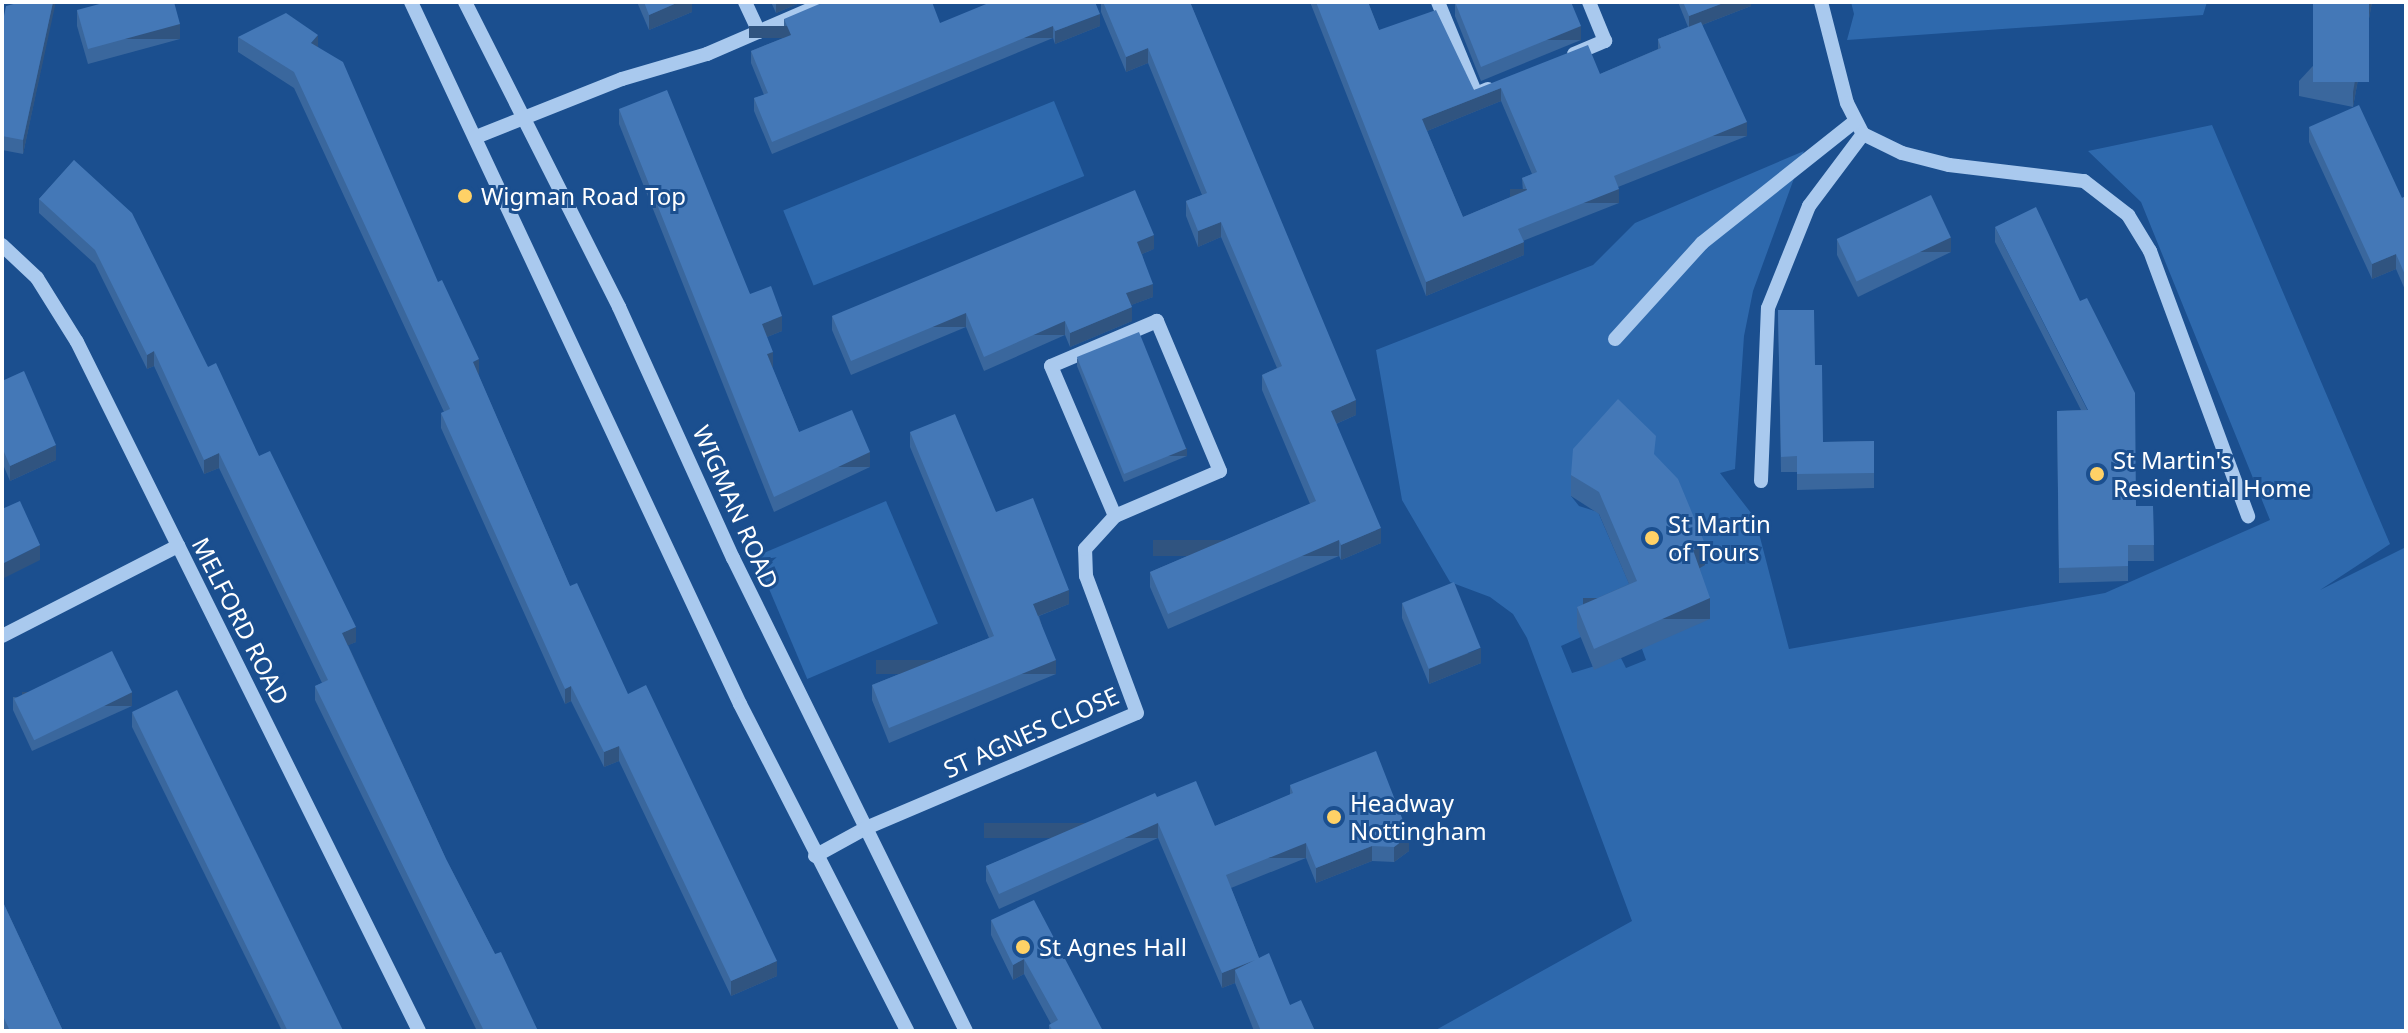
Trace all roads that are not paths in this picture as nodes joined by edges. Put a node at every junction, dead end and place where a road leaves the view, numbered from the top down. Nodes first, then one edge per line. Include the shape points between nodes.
1 (411, 2) edge
2 (465, 2) edge
3 (745, 2) edge
4 (827, 2) edge
5 (1438, 2) edge
6 (1589, 2) edge
7 (1821, 2) edge
8 (759, 32) junction
9 (1562, 59) edge
10 (1505, 82) edge
11 (519, 117) junction
12 (1858, 128) junction
13 (476, 137) junction
14 (2, 245) edge
15 (1615, 339) dead end
16 (1761, 481) dead end
17 (1115, 516) junction
18 (2248, 516) dead end
19 (178, 546) junction
20 (2, 636) edge
21 (866, 828) junction
22 (815, 856) junction
23 (419, 1031) edge
24 (907, 1031) edge
25 (966, 1031) edge

1 - 13 street
2 - 11 street, WIGMAN ROAD
3 - 8 street
4 - 8 street
5 - 10 street via 1476,94
6 - 9 street via 1605,41
7 - 12 street
8 - 11 street
11 - 13 street
11 - 21 street, WIGMAN ROAD via 619,307 733,558
12 - 15 street via 1702,243
12 - 16 street via 1809,206 1768,308
12 - 18 street via 1902,153 1949,165 2084,181 2128,215 2150,251
13 - 22 street
14 - 19 street, MELFORD ROAD via 37,278 77,342
17 - 17 street via 1051,366 1157,321 1220,471
17 - 21 street, ST AGNES CLOSE via 1085,549 1086,576 1137,713
19 - 20 street
19 - 23 street, MELFORD ROAD
21 - 22 street, ST AGNES CLOSE
21 - 25 street, WIGMAN ROAD
22 - 24 street

